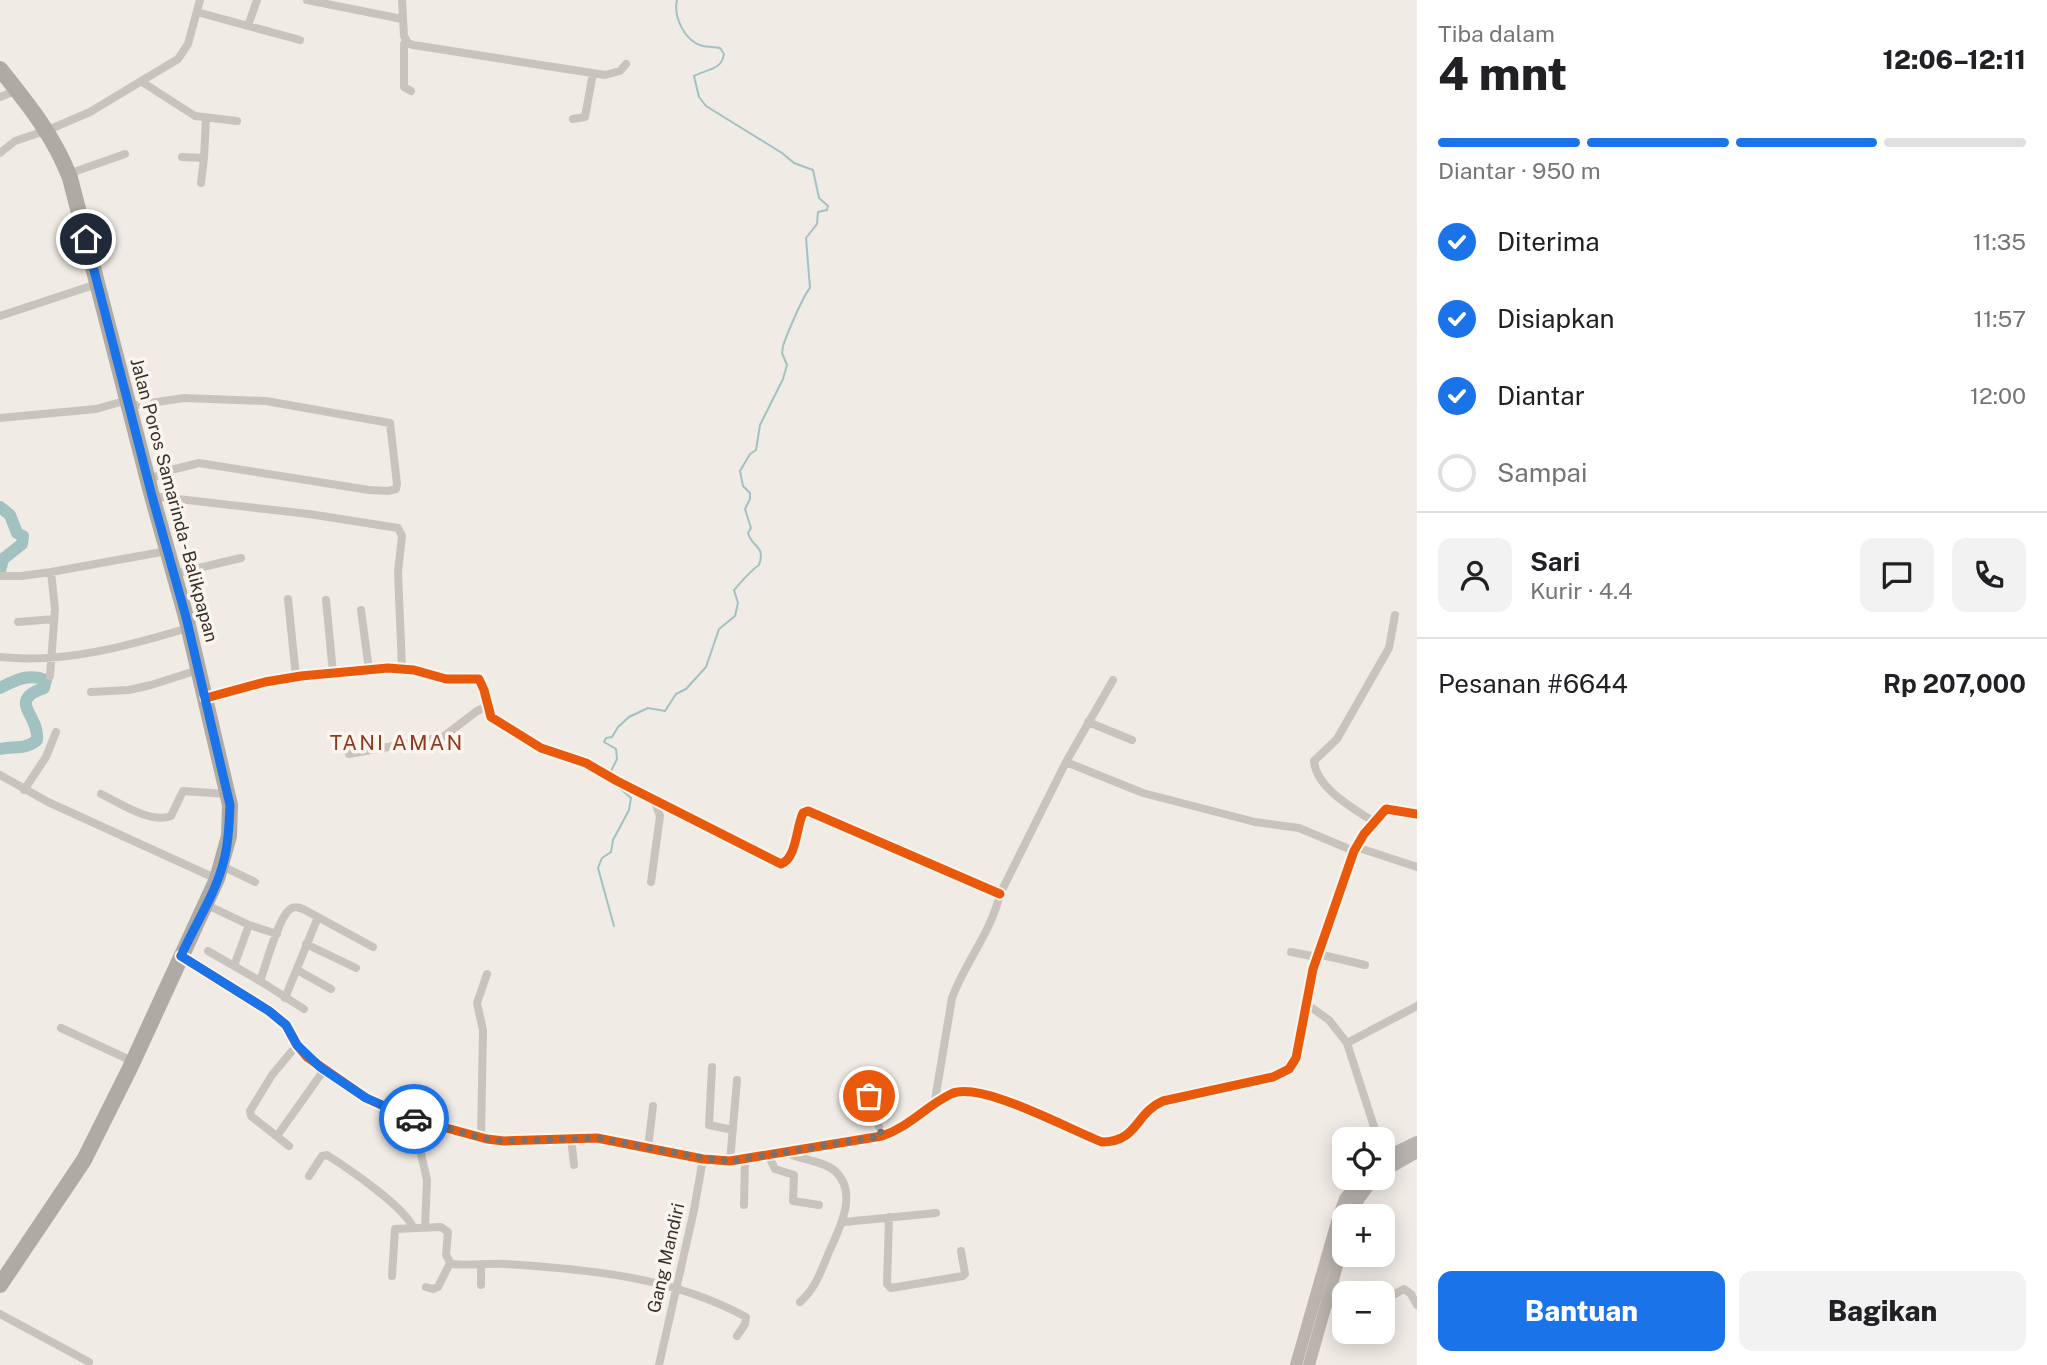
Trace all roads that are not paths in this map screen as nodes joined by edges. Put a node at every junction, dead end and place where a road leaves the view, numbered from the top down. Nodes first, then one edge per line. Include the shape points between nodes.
1 (200, 0) edge
2 (257, 0) edge
3 (307, 0) edge
4 (402, 0) edge
5 (197, 12) junction
6 (402, 19) junction
7 (248, 26) junction
8 (300, 40) dead end
9 (406, 41) junction
10 (626, 64) dead end
11 (0, 69) edge
12 (593, 73) junction
13 (142, 82) junction
14 (17, 90) junction
15 (411, 91) dead end
16 (0, 97) edge
17 (206, 118) junction
18 (573, 118) dead end
19 (237, 121) dead end
20 (48, 130) junction
21 (0, 153) edge
22 (124, 154) dead end
23 (182, 158) dead end
24 (204, 158) junction
25 (68, 174) junction
26 (201, 183) dead end
27 (97, 284) junction
28 (0, 316) edge
29 (129, 403) junction
30 (0, 418) edge
31 (150, 488) junction
32 (167, 551) junction
33 (241, 558) dead end
34 (51, 572) junction
35 (173, 574) junction
36 (0, 576) edge
37 (288, 599) dead end
38 (327, 600) dead end
39 (361, 610) dead end
40 (1395, 615) dead end
41 (54, 619) junction
42 (18, 622) dead end
43 (188, 628) junction
44 (0, 657) edge
45 (52, 657) junction
46 (402, 668) junction
47 (198, 670) junction
48 (369, 670) junction
49 (333, 673) junction
50 (50, 676) dead end
51 (296, 677) junction
52 (1112, 680) dead end
53 (91, 692) dead end
54 (206, 698) junction
55 (488, 706) junction
56 (1088, 722) junction
57 (56, 732) dead end
58 (1132, 740) dead end
59 (349, 754) dead end
60 (1066, 762) junction
61 (0, 775) edge
62 (24, 790) junction
63 (101, 794) dead end
64 (228, 794) junction
65 (654, 799) junction
66 (1417, 814) edge
67 (1374, 822) junction
68 (1355, 849) junction
69 (1417, 867) edge
70 (220, 873) junction
71 (255, 882) dead end
72 (651, 882) dead end
73 (1000, 894) junction
74 (207, 905) junction
75 (318, 917) junction
76 (249, 925) junction
77 (277, 934) junction
78 (306, 944) junction
79 (373, 947) dead end
80 (208, 951) dead end
81 (1291, 952) dead end
82 (181, 956) junction
83 (1318, 956) junction
84 (1365, 965) dead end
85 (234, 966) junction
86 (355, 968) dead end
87 (297, 970) junction
88 (486, 974) dead end
89 (260, 981) junction
90 (331, 989) dead end
91 (285, 998) junction
92 (1305, 1003) junction
93 (1417, 1006) edge
94 (304, 1009) dead end
95 (61, 1028) dead end
96 (1347, 1043) junction
97 (297, 1045) junction
98 (132, 1061) junction
99 (712, 1067) dead end
100 (324, 1070) junction
101 (862, 1074) dead end
102 (737, 1080) dead end
103 (653, 1106) dead end
104 (934, 1106) junction
105 (413, 1119) junction
106 (1374, 1127) edge
107 (733, 1130) junction
108 (277, 1136) junction
109 (882, 1136) junction
110 (481, 1138) junction
111 (571, 1138) junction
112 (1417, 1142) edge
113 (289, 1146) dead end
114 (648, 1148) junction
115 (785, 1152) junction
116 (1395, 1152) edge
117 (1417, 1152) edge
118 (768, 1155) junction
119 (703, 1158) junction
120 (745, 1159) junction
121 (730, 1161) junction
122 (1395, 1164) edge
123 (574, 1165) dead end
124 (309, 1176) dead end
125 (1352, 1190) edge
126 (744, 1205) dead end
127 (819, 1205) dead end
128 (936, 1213) dead end
129 (889, 1217) junction
130 (844, 1222) junction
131 (413, 1227) junction
132 (425, 1227) junction
133 (961, 1251) dead end
134 (450, 1263) junction
135 (481, 1264) junction
136 (1334, 1267) edge
137 (392, 1276) dead end
138 (0, 1285) edge
139 (481, 1285) dead end
140 (426, 1287) dead end
141 (676, 1287) junction
142 (1395, 1294) edge
143 (1322, 1297) junction
144 (800, 1302) dead end
145 (1332, 1304) edge
146 (1417, 1305) edge
147 (0, 1314) edge
148 (737, 1336) dead end
149 (89, 1362) dead end
150 (659, 1365) edge
151 (1296, 1365) edge
152 (1309, 1365) edge

1 - 5 street
2 - 7 street
3 - 6 street
4 - 6 street
5 - 7 street
5 - 13 street via 181,55
6 - 9 street
7 - 8 street
9 - 12 street
9 - 15 street via 403,80
10 - 12 street via 612,74
11 - 14 highway, Jalan Poros Samarinda - Balikpapan
12 - 18 street via 585,117
13 - 17 street via 195,116
13 - 20 street
14 - 16 street
14 - 20 highway, Jalan Poros Samarinda - Balikpapan
17 - 19 street
17 - 24 street
20 - 21 street via 15,141
20 - 25 highway, Jalan Poros Samarinda - Balikpapan
22 - 25 street
23 - 24 street
24 - 26 street
25 - 27 highway, Jalan Poros Samarinda - Balikpapan
27 - 28 street
27 - 29 highway, Jalan Poros Samarinda - Balikpapan
29 - 30 street
29 - 31 highway, Jalan Poros Samarinda - Balikpapan
29 - 31 street via 184,398 266,401 390,424 397,484 392,491 199,463 171,470
31 - 32 highway, Jalan Poros Samarinda - Balikpapan
31 - 46 street via 398,528 402,536 398,572
32 - 34 street
32 - 35 highway, Jalan Poros Samarinda - Balikpapan
33 - 35 street
34 - 36 street
34 - 41 street
35 - 43 highway, Jalan Poros Samarinda - Balikpapan
37 - 51 street
38 - 49 street
39 - 48 street
40 - 67 street via 1390,648 1337,738 1314,761 1318,775 1335,794
41 - 42 street
41 - 45 street
43 - 45 street via 138,643
43 - 47 highway, Jalan Poros Samarinda - Balikpapan
44 - 45 street
45 - 50 street
46 - 48 street
46 - 55 street via 446,679 479,679
47 - 53 street via 129,690
47 - 54 highway, Jalan Poros Samarinda - Balikpapan
48 - 49 street
49 - 51 street
51 - 54 street
52 - 56 street
54 - 64 highway, Jalan Poros Samarinda - Balikpapan
55 - 59 street via 443,737
55 - 65 street via 491,717 511,732 550,752 586,763
56 - 58 street
56 - 60 street
57 - 62 street
60 - 68 street via 1143,793 1255,822 1300,828
60 - 73 street
61 - 62 street
62 - 70 street
63 - 64 street via 164,818 171,816 183,791
64 - 70 highway, Jalan Poros Samarinda - Balikpapan via 229,836
65 - 72 street via 660,816
65 - 73 street via 782,864 791,855 802,814 808,811
66 - 67 street via 1386,809
67 - 68 street
68 - 69 street
68 - 83 street
70 - 71 street
70 - 74 highway, Jalan Poros Samarinda - Balikpapan
73 - 104 street via 986,935 951,998
74 - 76 street
74 - 82 highway, Jalan Poros Samarinda - Balikpapan
75 - 77 street via 292,908
75 - 78 street
75 - 79 street
76 - 77 street
76 - 85 street
77 - 89 street
78 - 86 street
78 - 87 street
80 - 85 street
81 - 83 street
82 - 97 street via 269,1011 286,1025
82 - 98 highway, Jalan Poros Samarinda - Balikpapan
83 - 84 street
83 - 92 street
85 - 89 street
87 - 90 street
87 - 91 street
88 - 110 street via 477,1003 483,1030
89 - 91 street
91 - 94 street
92 - 96 street via 1329,1020
92 - 104 street via 1296,1058 1285,1072 1163,1101 1121,1140 1102,1142 975,1091 950,1095
93 - 96 street
95 - 98 street
96 - 106 street
97 - 100 street
97 - 108 street via 272,1074 250,1111
98 - 138 highway, Jalan Poros Samarinda - Balikpapan via 85,1160
99 - 107 street via 709,1125
100 - 105 street via 366,1098
100 - 108 street
101 - 109 street
102 - 107 street
103 - 114 street
104 - 109 street
105 - 110 street
105 - 132 street via 427,1180
107 - 121 street
108 - 113 street
109 - 115 street
110 - 111 street
111 - 114 street
111 - 123 street
112 - 116 main road
114 - 119 street
115 - 118 street
115 - 130 street via 829,1167 838,1175 845,1189
117 - 122 main road
118 - 120 street
118 - 127 street via 775,1168 795,1177 793,1200
119 - 121 street
119 - 141 street, Gang Mandiri
120 - 121 street
120 - 126 street
124 - 131 street via 327,1155 384,1197
125 - 143 main road via 1339,1215
128 - 129 street
129 - 130 street
129 - 133 street via 887,1284 891,1288 963,1276
130 - 144 street via 813,1290
131 - 132 street
131 - 137 street via 394,1230
132 - 134 street via 447,1230
134 - 135 street
134 - 140 street via 438,1287
135 - 139 street
135 - 141 street via 593,1272
136 - 143 main road
141 - 148 street via 747,1317
141 - 150 street, Gang Mandiri
142 - 146 street via 1404,1289
143 - 145 street
143 - 151 main road
143 - 152 main road
147 - 149 street

